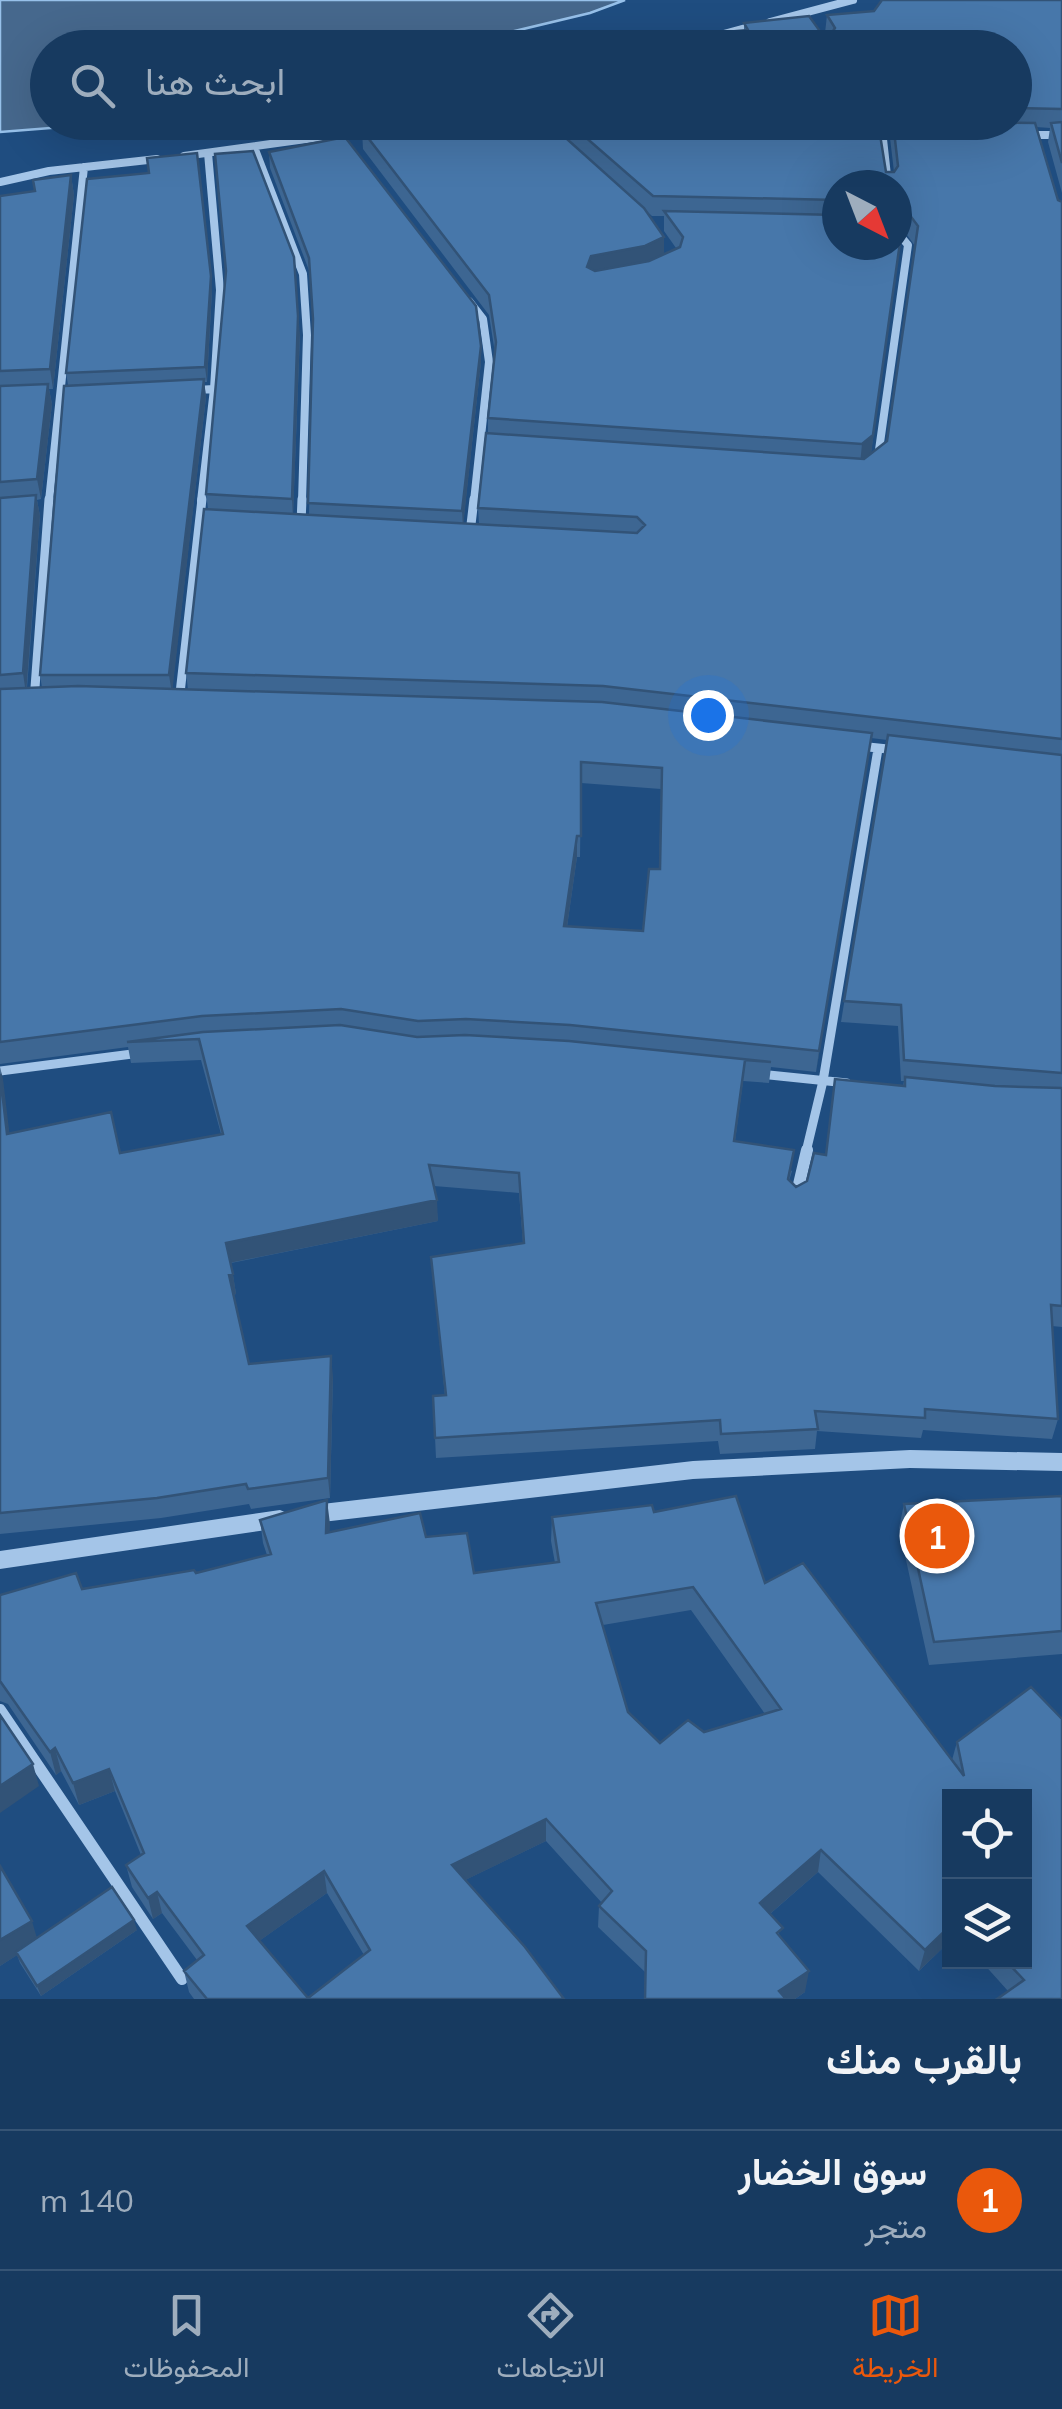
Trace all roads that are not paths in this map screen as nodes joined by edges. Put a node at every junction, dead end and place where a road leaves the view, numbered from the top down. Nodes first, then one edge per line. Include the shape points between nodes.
1 (853, 0) edge
2 (802, 13) junction
3 (810, 25) edge
4 (739, 30) edge
5 (1032, 135) edge
6 (1038, 135) junction
7 (1062, 135) edge
8 (301, 140) edge
9 (346, 140) edge
10 (881, 140) edge
11 (254, 147) junction
12 (353, 150) edge
13 (1042, 151) edge
14 (208, 153) junction
15 (84, 167) junction
16 (886, 170) edge
17 (0, 182) edge
18 (906, 260) edge
19 (459, 288) edge
20 (214, 390) junction
21 (175, 391) edge
22 (78, 395) edge
23 (59, 396) junction
24 (40, 397) edge
25 (480, 445) junction
26 (498, 446) edge
27 (872, 467) edge
28 (48, 507) junction
29 (32, 508) edge
30 (199, 521) junction
31 (216, 522) edge
32 (284, 524) edge
33 (301, 524) junction
34 (317, 526) edge
35 (452, 533) edge
36 (470, 534) junction
37 (490, 535) edge
38 (50, 701) edge
39 (34, 702) junction
40 (160, 702) edge
41 (179, 702) junction
42 (17, 703) edge
43 (198, 703) edge
44 (840, 744) edge
45 (878, 748) junction
46 (912, 752) edge
47 (149, 1052) edge
48 (0, 1071) edge
49 (746, 1072) edge
50 (823, 1080) junction
51 (861, 1085) edge
52 (796, 1198) edge
53 (1062, 1462) edge
54 (0, 1560) edge
55 (0, 1710) edge
56 (182, 1979) edge

1 - 2 street
2 - 3 street
2 - 4 street
5 - 6 street
6 - 7 street
6 - 13 street
8 - 11 street
9 - 12 street
10 - 16 street
11 - 14 street
11 - 33 street via 303,274
14 - 15 street
14 - 20 street via 220,290
15 - 17 street
15 - 23 street
18 - 27 street
19 - 25 street via 482,319 489,362
20 - 21 street
20 - 30 street
22 - 23 street
23 - 24 street
23 - 28 street
25 - 26 street
25 - 36 street
28 - 29 street
28 - 39 street
30 - 31 street
30 - 41 street
32 - 33 street
33 - 34 street
35 - 36 street
36 - 37 street
38 - 39 street
39 - 42 street
40 - 41 street
41 - 43 street
44 - 45 street
45 - 46 street
45 - 50 street
47 - 48 street
49 - 50 street
50 - 51 street
50 - 52 street
53 - 54 street via 910,1459 694,1470
55 - 56 street

